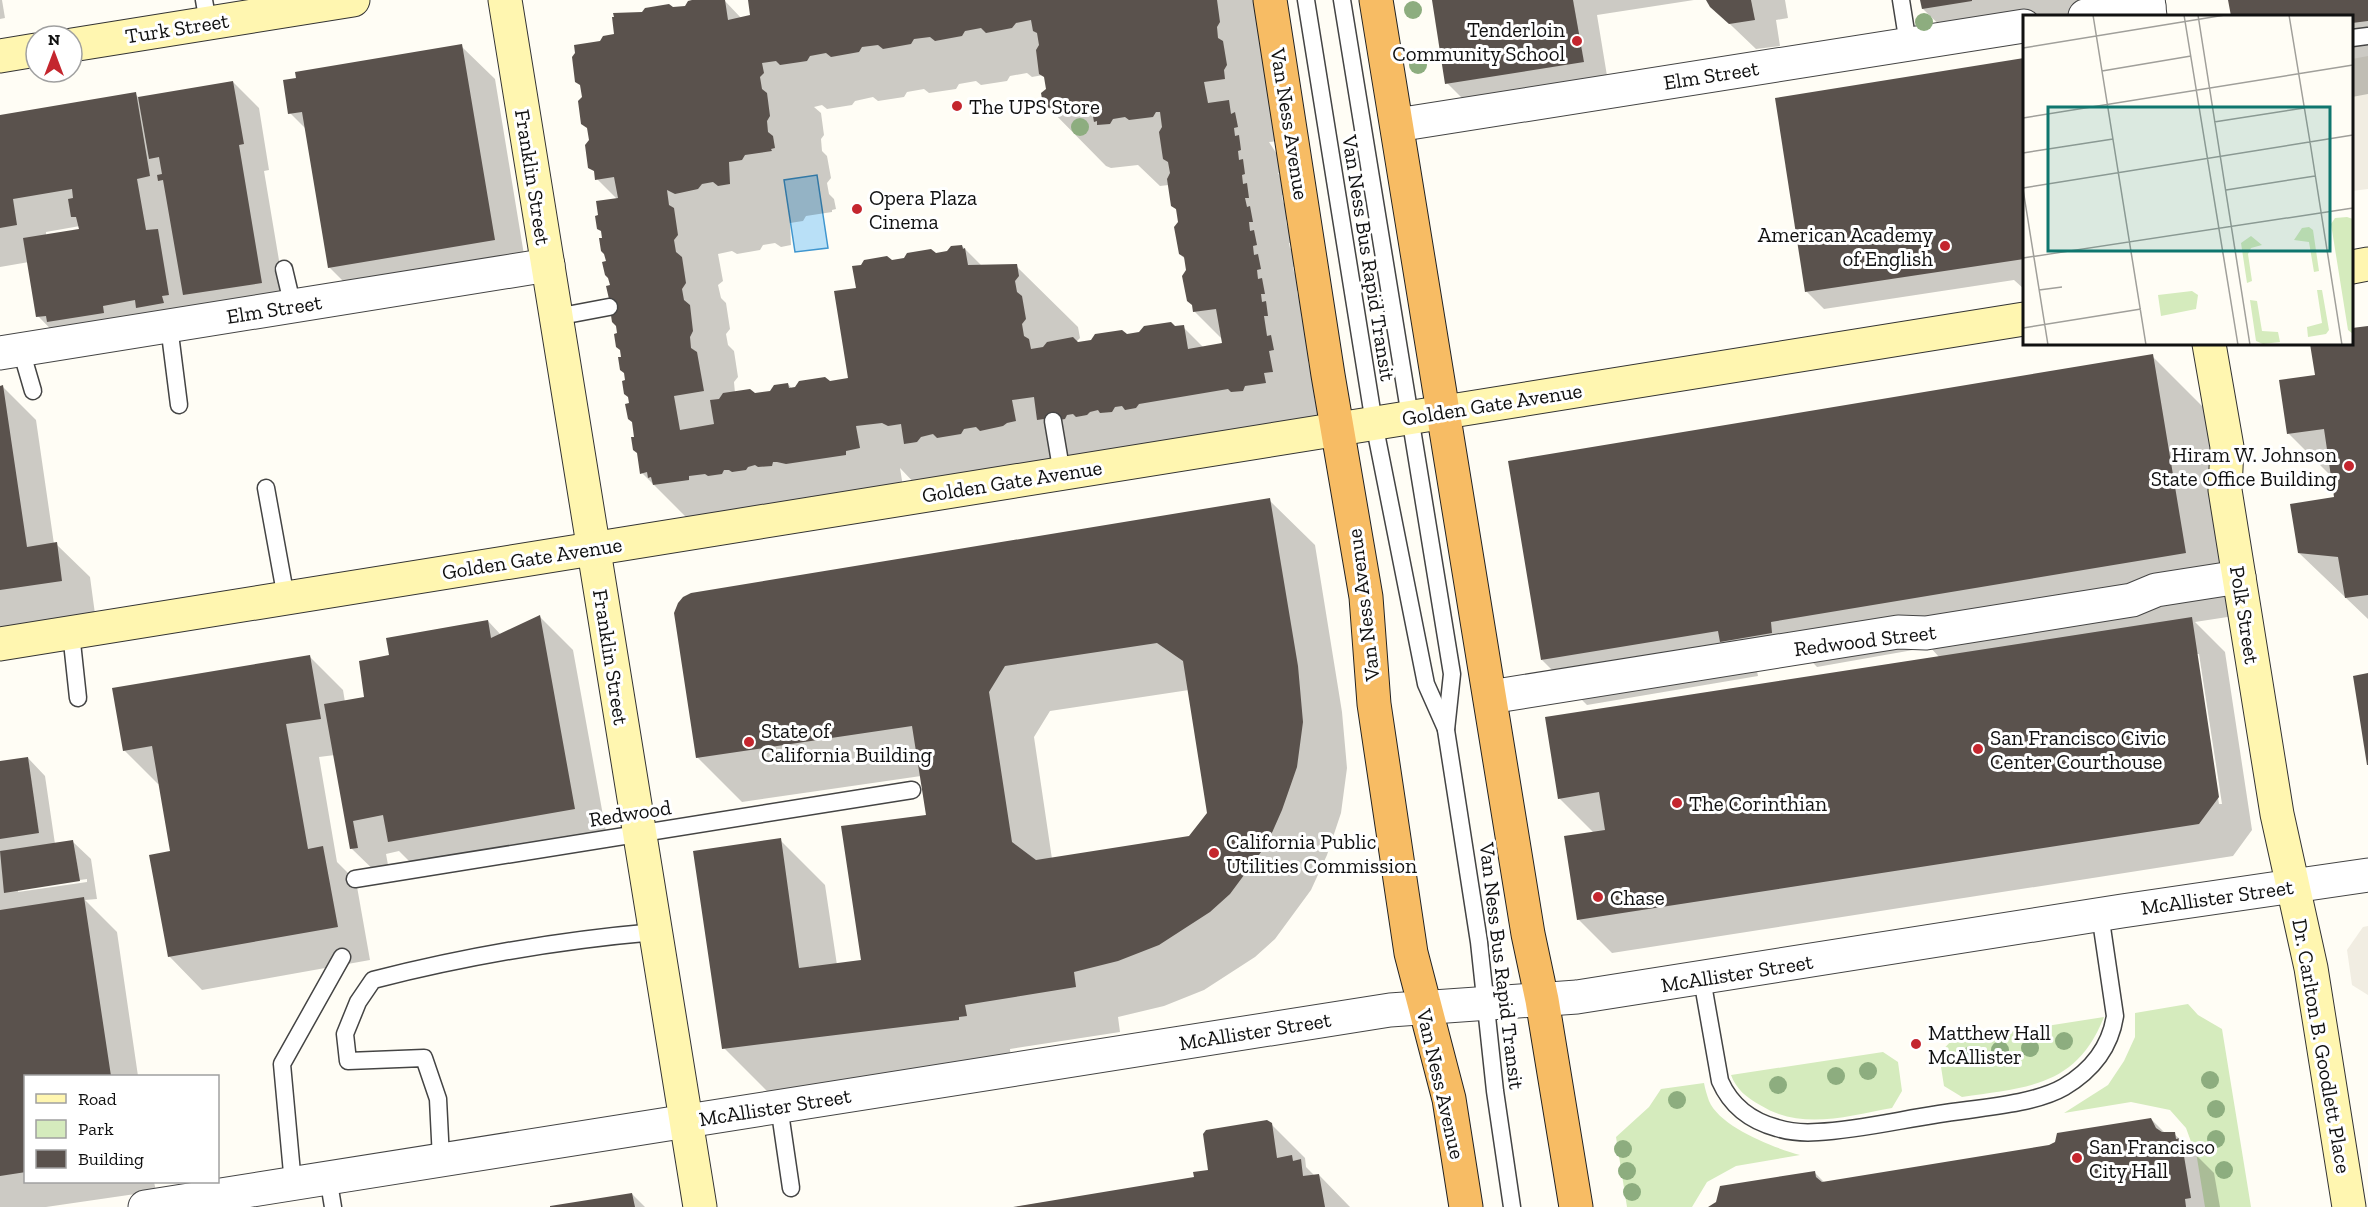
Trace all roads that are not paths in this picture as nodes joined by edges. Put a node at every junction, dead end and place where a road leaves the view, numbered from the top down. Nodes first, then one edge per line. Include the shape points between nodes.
1 (353, 0) edge
2 (505, 0) edge
3 (1270, 0) edge
4 (1305, 0) edge
5 (1342, 0) edge
6 (1376, 0) edge
7 (1901, 0) edge
8 (268, 7) edge
9 (2149, 8) edge
10 (206, 11) edge
11 (2093, 15) edge
12 (2023, 26) edge
13 (2368, 36) edge
14 (2353, 39) edge
15 (84, 42) edge
16 (1908, 44) junction
17 (24, 52) edge
18 (0, 56) edge
19 (1397, 125) junction
20 (2368, 264) edge
21 (548, 265) junction
22 (2353, 267) edge
23 (285, 269) dead end
24 (293, 306) junction
25 (609, 306) dead end
26 (556, 317) junction
27 (2023, 319) edge
28 (170, 326) junction
29 (2209, 345) edge
30 (10, 351) edge
31 (33, 391) dead end
32 (179, 405) dead end
33 (1444, 412) junction
34 (1409, 418) junction
35 (1053, 421) dead end
36 (1374, 423) junction
37 (1338, 429) junction
38 (1062, 474) junction
39 (266, 488) dead end
40 (593, 548) junction
41 (2239, 577) junction
42 (286, 598) junction
43 (70, 633) junction
44 (0, 644) edge
45 (1490, 697) junction
46 (78, 698) dead end
47 (1446, 730) junction
48 (912, 790) dead end
49 (639, 834) junction
50 (2368, 875) edge
51 (355, 879) dead end
52 (2293, 886) junction
53 (2100, 914) junction
54 (655, 932) junction
55 (342, 957) dead end
56 (1702, 979) junction
57 (1542, 1000) junction
58 (1486, 1004) junction
59 (1424, 1008) junction
60 (779, 1106) junction
61 (687, 1121) junction
62 (441, 1160) junction
63 (293, 1184) junction
64 (791, 1188) dead end
65 (330, 1192) edge
66 (145, 1207) edge
67 (700, 1207) edge
68 (1466, 1207) edge
69 (1512, 1207) edge
70 (1576, 1207) edge
71 (2349, 1207) edge

1 - 8 main road, Turk Street
2 - 21 main road, Franklin Street
3 - 37 highway, Van Ness Avenue
4 - 36 lane, Van Ness Bus Rapid Transit
5 - 34 lane, Van Ness Bus Rapid Transit
6 - 19 highway
7 - 16 lane
8 - 10 main road, Turk Street
9 - 11 street
10 - 15 main road, Turk Street
12 - 16 street, Elm Street
13 - 14 lane
16 - 19 street, Elm Street
17 - 18 main road
19 - 33 highway
20 - 22 main road
21 - 24 street, Elm Street
21 - 26 main road, Franklin Street
23 - 24 lane
24 - 28 street, Elm Street
25 - 26 lane
26 - 40 main road, Franklin Street
27 - 33 main road, Golden Gate Avenue
28 - 30 street, Elm Street
28 - 32 lane
29 - 41 main road, Polk Street via 2227,447 2225,489
30 - 31 lane
33 - 34 main road, Golden Gate Avenue
33 - 45 highway
34 - 36 main road, Golden Gate Avenue
34 - 47 lane, Van Ness Bus Rapid Transit via 1452,674
35 - 38 lane
36 - 37 main road, Golden Gate Avenue
36 - 47 lane, Van Ness Bus Rapid Transit via 1426,684
37 - 38 main road, Golden Gate Avenue
37 - 59 highway, Van Ness Avenue via 1366,597 1378,728 1411,952
38 - 40 main road, Golden Gate Avenue
39 - 42 lane
40 - 42 main road, Golden Gate Avenue
40 - 49 main road, Franklin Street
41 - 45 street, Redwood Street via 2156,590 2120,602 1926,633 1898,632
41 - 52 main road, Polk Street via 2277,814
42 - 43 main road, Golden Gate Avenue
43 - 44 main road, Golden Gate Avenue
43 - 46 lane
45 - 57 highway
47 - 58 lane, Van Ness Bus Rapid Transit
48 - 49 lane, Redwood
49 - 51 lane, Redwood
49 - 54 main road, Franklin Street
50 - 52 street, McAllister Street
52 - 53 street, McAllister Street
52 - 71 main road, Dr. Carlton B. Goodlett Place via 2311,969
53 - 56 street, McAllister Street
53 - 56 lane via 2115,1016 2113,1032 2095,1062 2079,1077 2022,1101 1816,1132 1778,1129 1759,1122 1742,1112 1720,1081
54 - 61 main road, Franklin Street
54 - 62 lane via 595,937 373,980 358,1002 345,1034 348,1061 424,1058 438,1099
55 - 63 lane via 282,1064
56 - 57 street, McAllister Street
57 - 58 street, McAllister Street
57 - 70 highway
58 - 59 street, McAllister Street
58 - 69 lane, Van Ness Bus Rapid Transit
59 - 60 street, McAllister Street via 1390,1010
59 - 68 highway, Van Ness Avenue via 1449,1099
60 - 61 street, McAllister Street
60 - 64 lane
61 - 62 street, McAllister Street
61 - 67 main road, Franklin Street
62 - 65 street, McAllister Street
63 - 65 street, McAllister Street
63 - 66 street, McAllister Street

